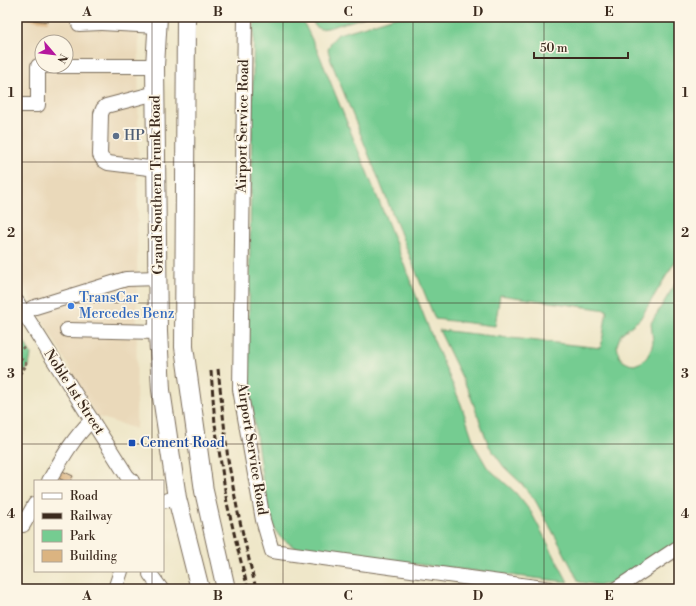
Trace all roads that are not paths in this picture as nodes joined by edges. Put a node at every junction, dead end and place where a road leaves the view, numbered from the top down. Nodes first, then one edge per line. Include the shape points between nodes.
1 (186, 17) edge
2 (245, 17) edge
3 (102, 20) edge
4 (158, 22) edge
5 (79, 24) dead end
6 (155, 66) junction
7 (156, 93) junction
8 (17, 105) edge
9 (157, 169) junction
10 (158, 278) junction
11 (17, 302) edge
12 (32, 308) dead end
13 (68, 330) dead end
14 (158, 332) junction
15 (184, 347) junction
16 (159, 353) junction
17 (92, 420) junction
18 (50, 480) edge
19 (131, 480) edge
20 (204, 491) junction
21 (170, 500) edge
22 (34, 506) edge
23 (23, 525) dead end
24 (679, 547) edge
25 (121, 572) edge
26 (150, 574) dead end
27 (115, 589) edge
28 (161, 589) edge
29 (200, 589) edge
30 (226, 589) edge
31 (551, 589) edge
32 (616, 589) edge

1 - 15 main road, Grand Southern Trunk Road
2 - 31 street, Airport Service Road via 240,389 272,551
3 - 4 street
3 - 5 street
4 - 6 main road, Grand Southern Trunk Road
6 - 7 main road, Grand Southern Trunk Road
6 - 8 street via 38,66 38,105
7 - 9 main road, Grand Southern Trunk Road
7 - 9 street via 106,106 103,109 100,155 108,163
9 - 10 main road, Grand Southern Trunk Road
10 - 12 street via 126,278
10 - 14 main road, Grand Southern Trunk Road
11 - 17 street, Noble 1st Street
13 - 14 street
14 - 16 main road, Grand Southern Trunk Road
15 - 16 main road
15 - 20 main road, Grand Southern Trunk Road
16 - 21 main road, Grand Southern Trunk Road
17 - 18 street via 68,449
17 - 19 street, Noble 1st Street
20 - 21 main road
20 - 30 main road, Grand Southern Trunk Road
21 - 29 main road, Grand Southern Trunk Road
22 - 23 street
24 - 32 street
25 - 27 street
26 - 28 street

